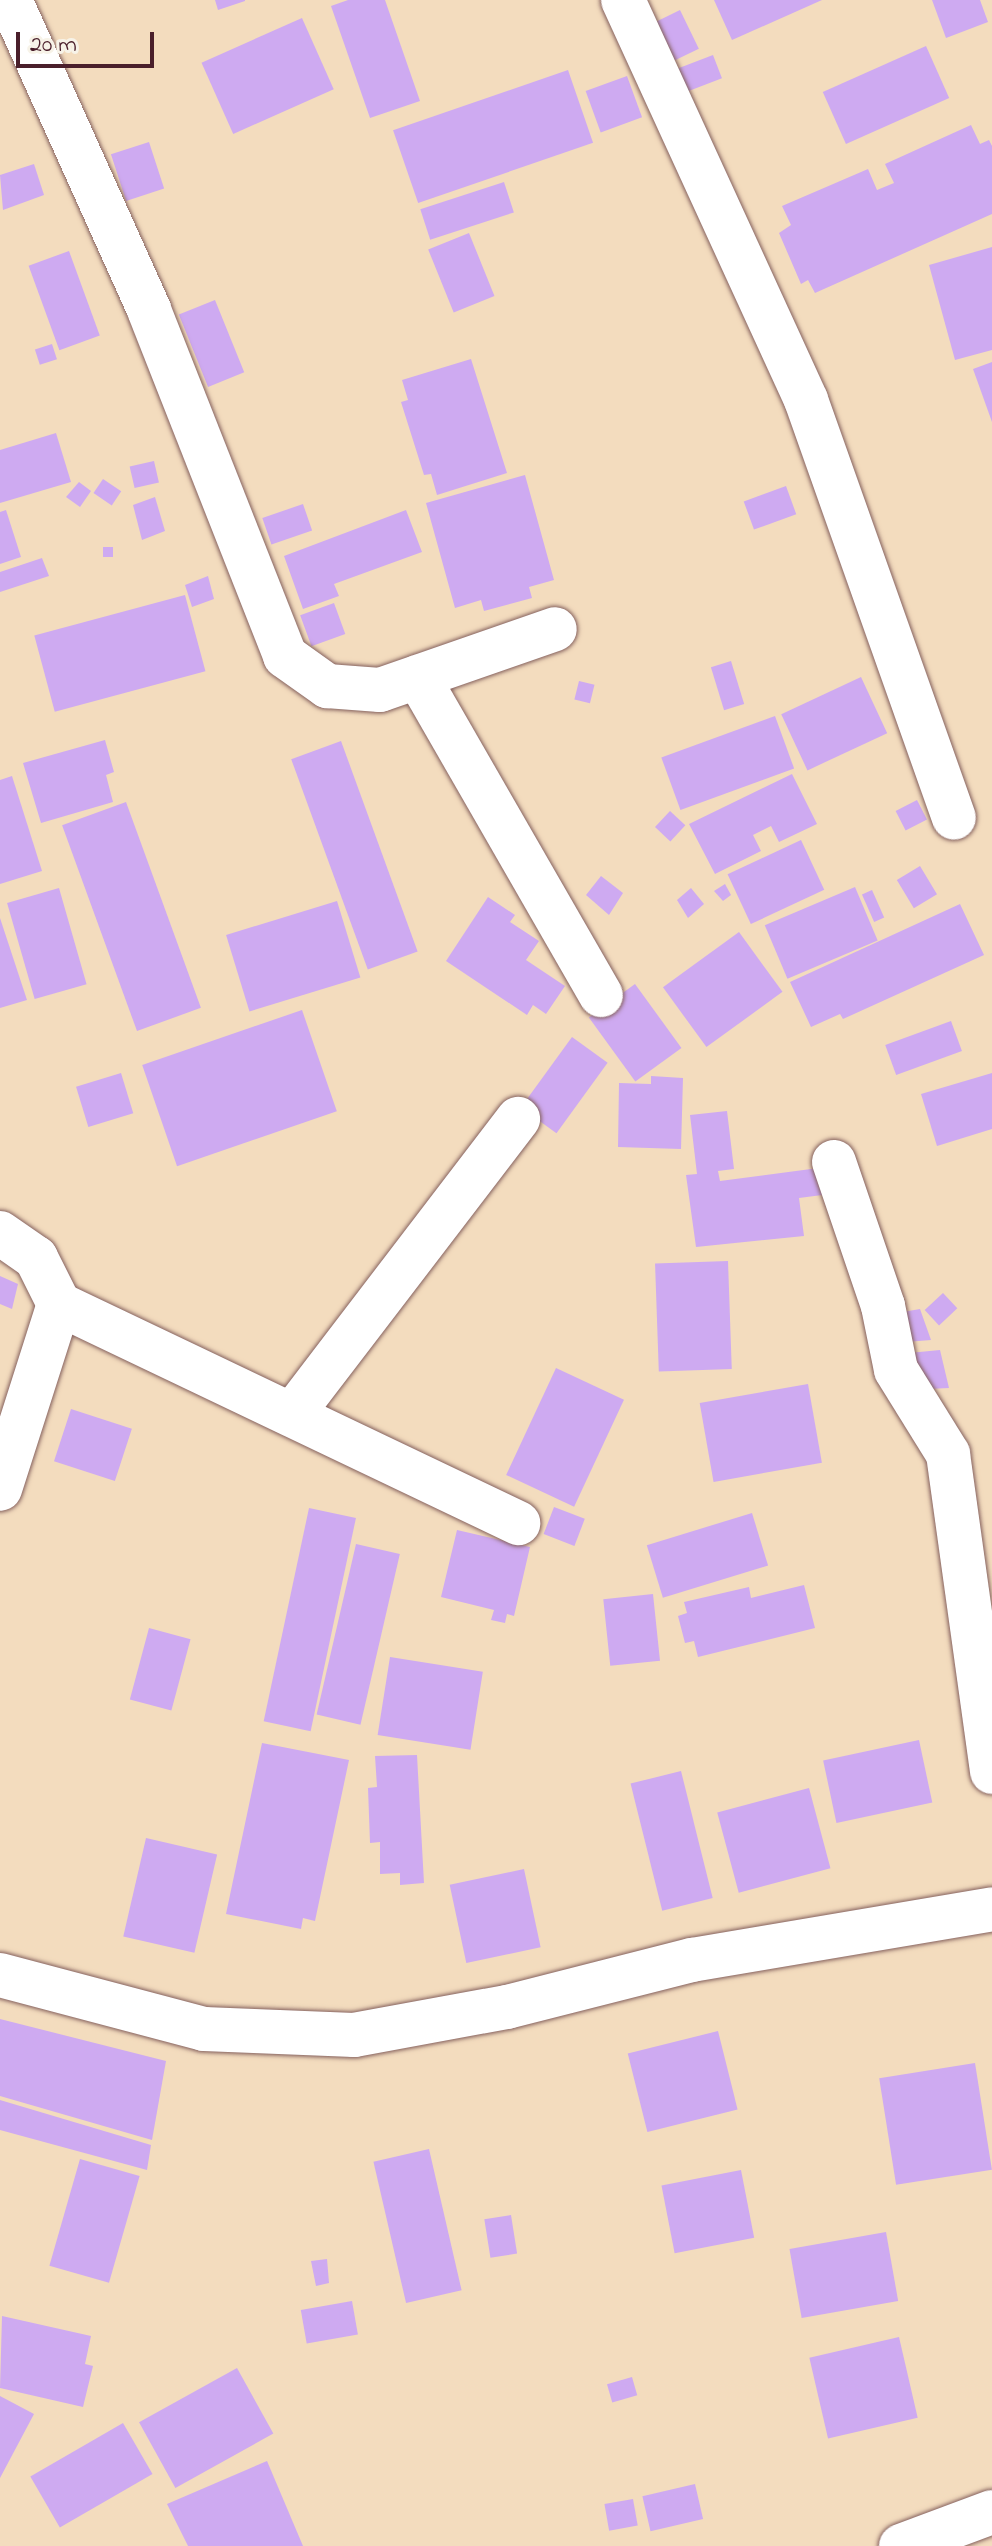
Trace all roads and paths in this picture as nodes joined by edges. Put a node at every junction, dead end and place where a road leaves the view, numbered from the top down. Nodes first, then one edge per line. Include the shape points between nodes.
1 (10, 0) edge
2 (623, 0) edge
3 (555, 629) dead end
4 (418, 677) junction
5 (954, 818) dead end
6 (601, 995) dead end
7 (518, 1119) dead end
8 (834, 1162) dead end
9 (0, 1233) edge
10 (59, 1304) junction
11 (294, 1412) junction
12 (0, 1489) edge
13 (518, 1523) dead end
14 (992, 1772) edge
15 (992, 1909) edge
16 (0, 1975) edge
17 (992, 2512) edge
18 (901, 2546) edge

1 - 4 street via 149,310 285,656 327,686 380,690
2 - 5 street via 806,400
3 - 4 street
4 - 6 street
7 - 11 street
8 - 14 street via 883,1306 896,1370 948,1454
9 - 10 street via 36,1258
10 - 11 street
10 - 12 street
11 - 13 street
15 - 16 street via 692,1960 507,2007 354,2035 204,2029
17 - 18 street

